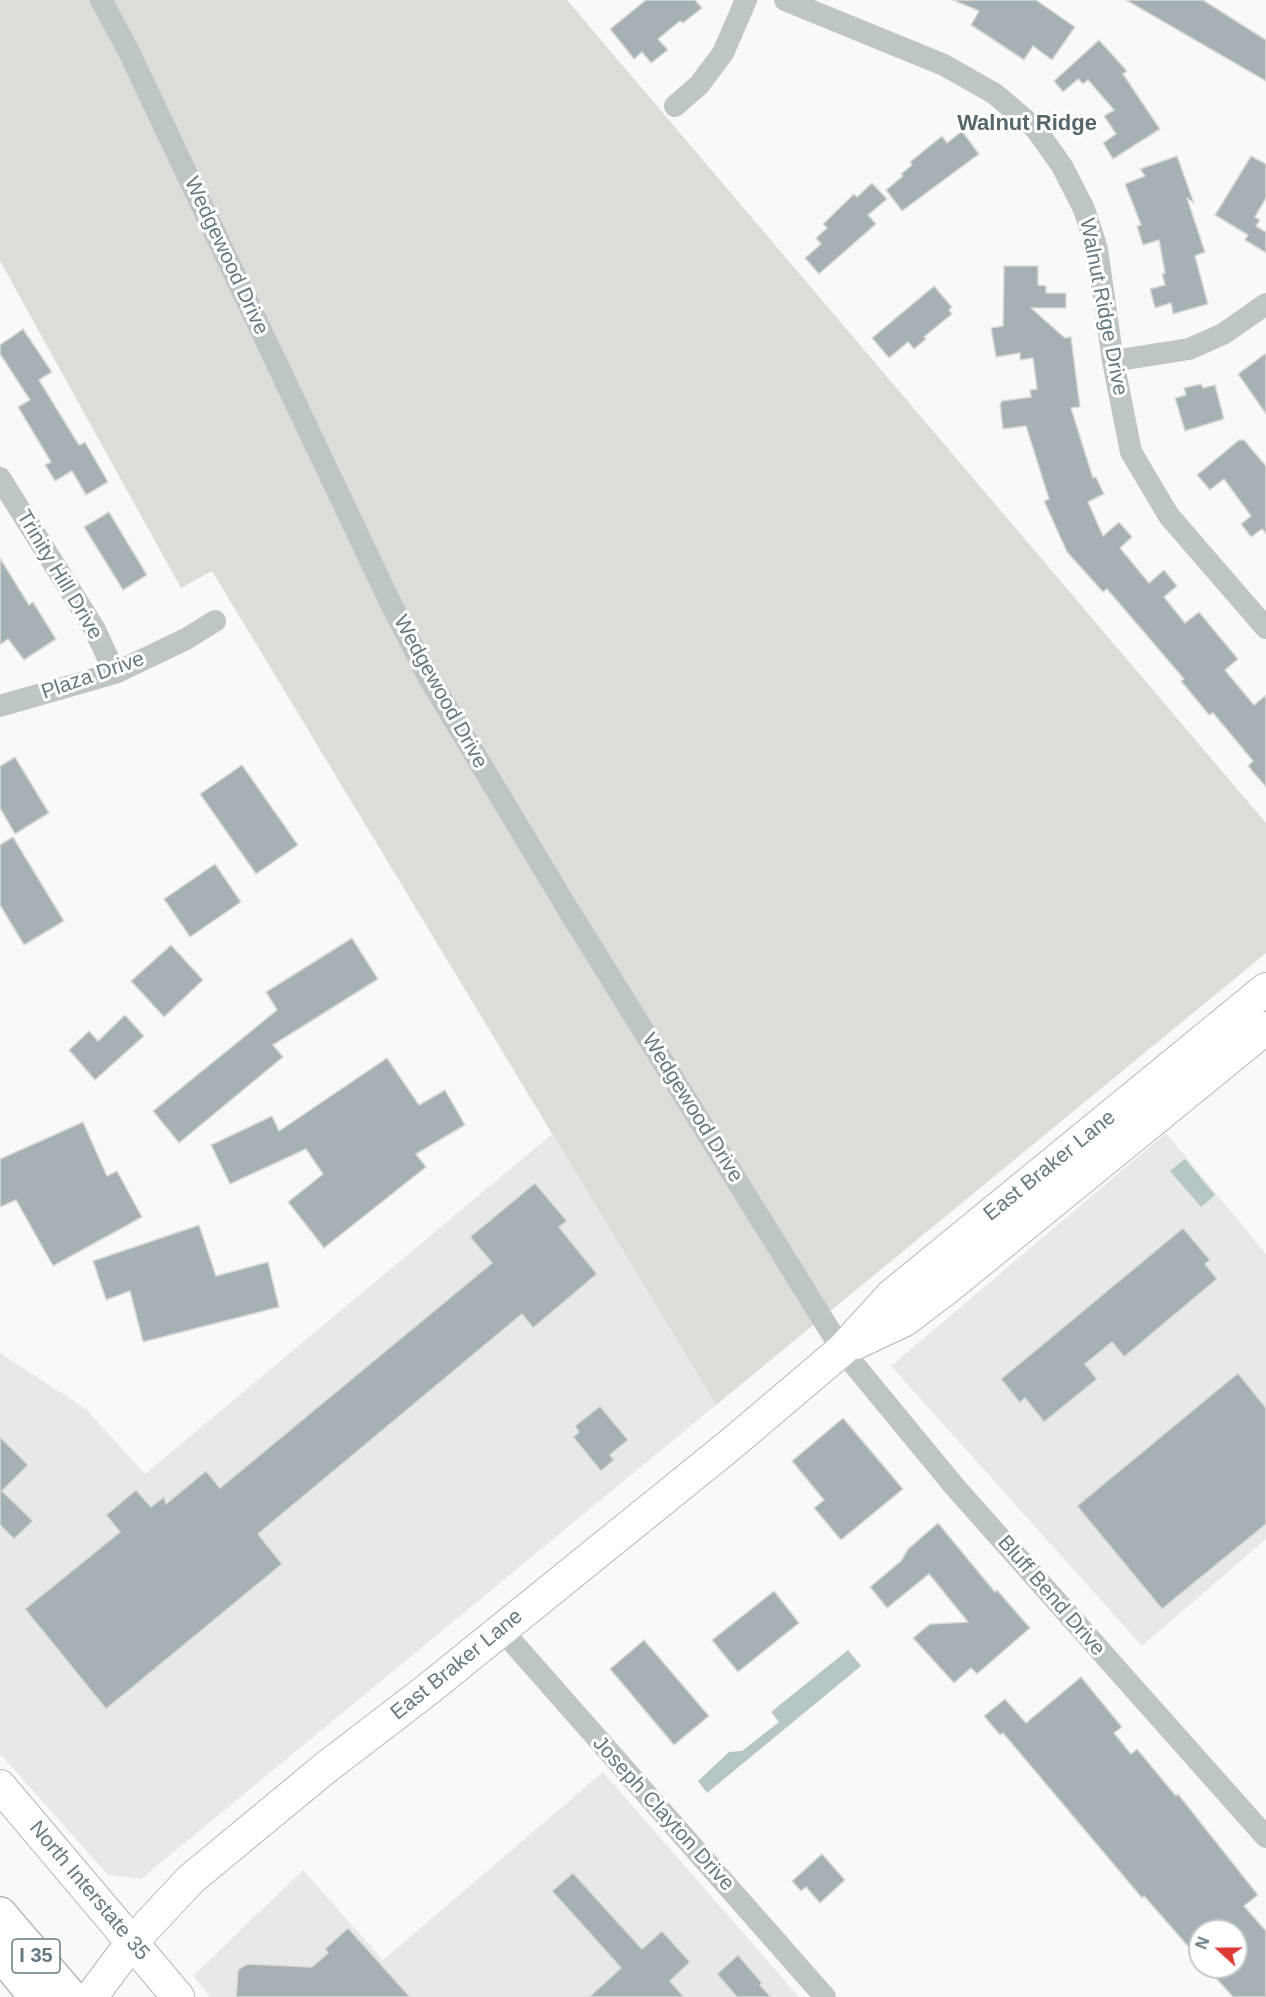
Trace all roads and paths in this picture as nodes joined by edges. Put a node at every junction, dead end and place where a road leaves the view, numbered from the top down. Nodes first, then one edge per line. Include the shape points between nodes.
1 (101, 0) edge
2 (746, 0) edge
3 (785, 0) edge
4 (675, 106) dead end
5 (1266, 304) edge
6 (1113, 361) junction
7 (0, 478) edge
8 (214, 621) dead end
9 (1266, 628) edge
10 (115, 673) junction
11 (0, 706) edge
12 (1266, 989) edge
13 (1266, 1028) edge
14 (842, 1350) junction
15 (501, 1629) junction
16 (0, 1786) edge
17 (1266, 1837) edge
18 (0, 1914) edge
19 (133, 1941) junction
20 (0, 1953) edge
21 (98, 1986) edge
22 (36, 1997) edge
23 (71, 1997) edge
24 (178, 1997) edge
25 (825, 1997) edge

1 - 14 street, Wedgewood Drive via 429,678
2 - 4 street via 723,53 699,85
3 - 6 street, Walnut Ridge Drive via 945,65 995,94 1035,128 1062,166 1084,209 1097,249
5 - 6 street via 1223,334 1189,350
6 - 9 street, Walnut Ridge Drive via 1131,452 1169,516
7 - 10 street, Trinity Hill Drive via 94,628
8 - 10 street, Plaza Drive
10 - 11 street, Plaza Drive
12 - 14 main road, East Braker Lane via 891,1296
13 - 14 main road, East Braker Lane via 913,1314
14 - 15 main road, East Braker Lane
14 - 17 street, Bluff Bend Drive via 955,1487
15 - 19 main road, East Braker Lane via 191,1879
15 - 25 street, Joseph Clayton Drive
16 - 19 main road, North Interstate 35
18 - 23 highway, I 35
19 - 21 main road, East Braker Lane
19 - 24 main road, North Interstate 35
20 - 22 highway, I 35

